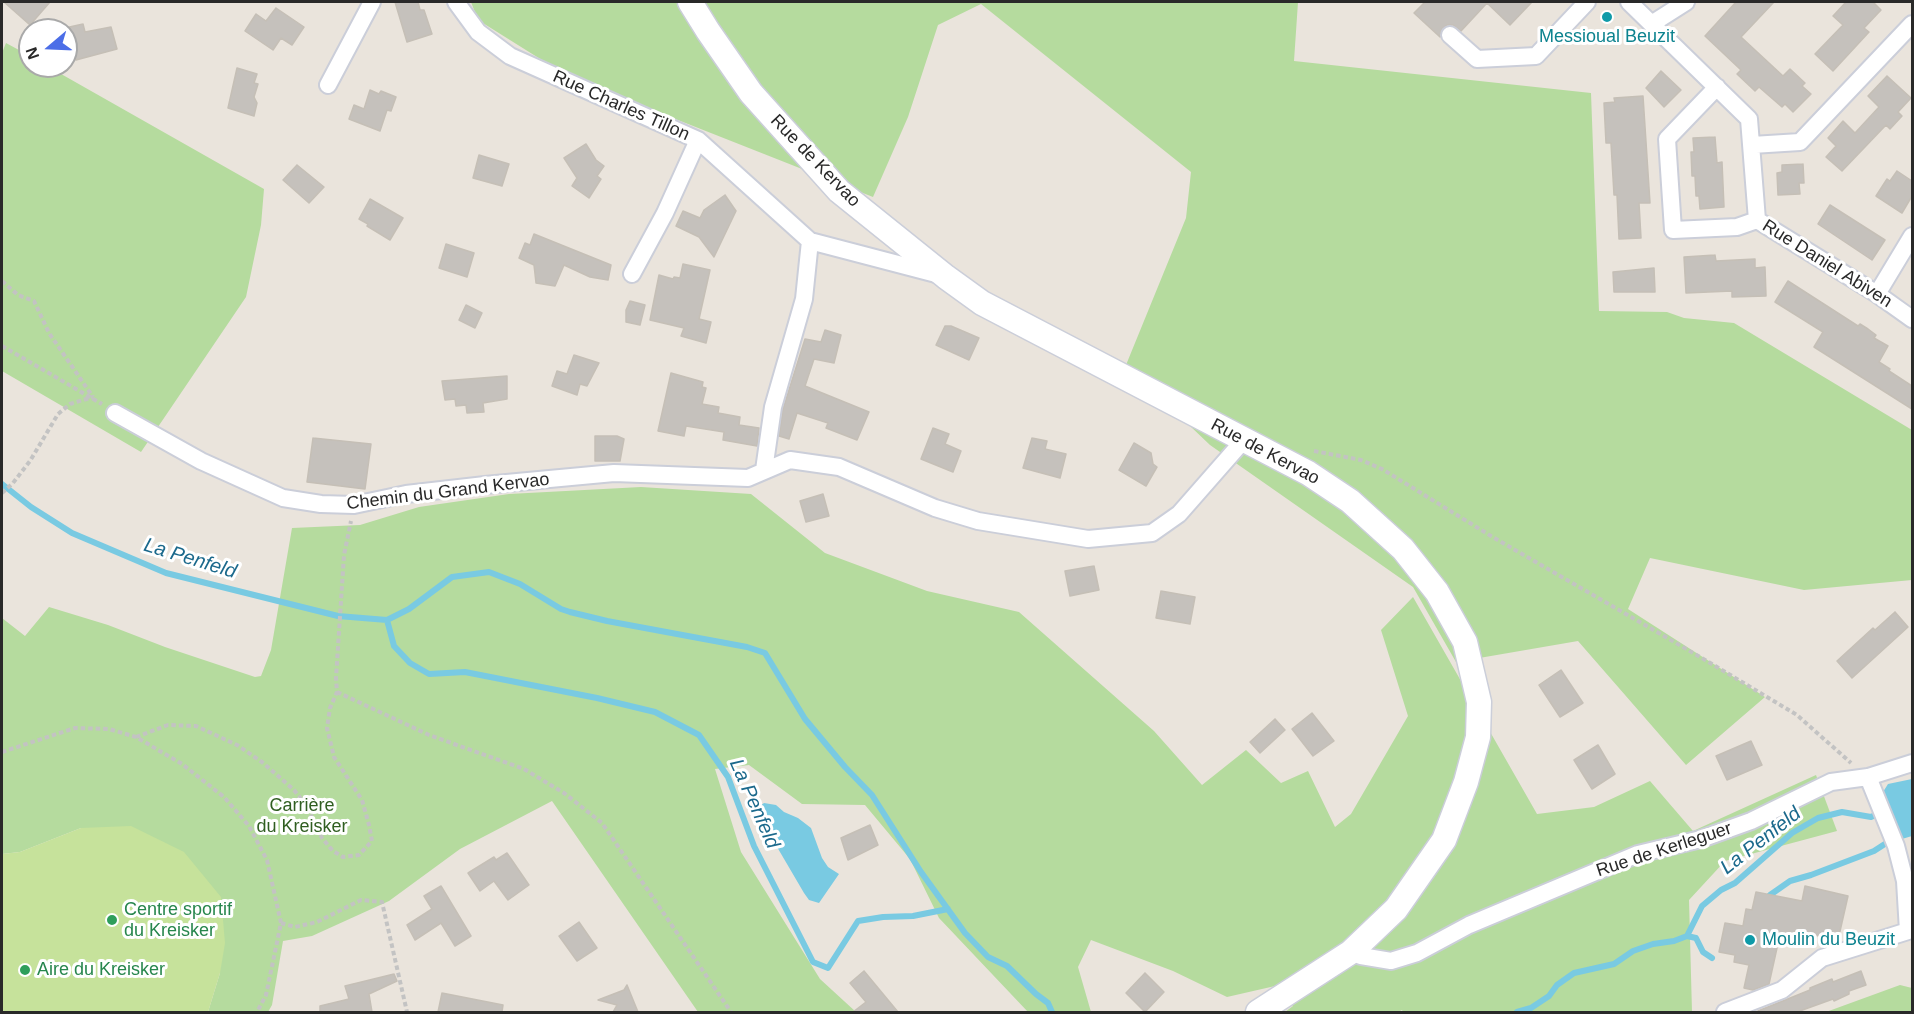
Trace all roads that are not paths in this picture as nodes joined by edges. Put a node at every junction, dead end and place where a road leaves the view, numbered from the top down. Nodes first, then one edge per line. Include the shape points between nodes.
1 (372, 2) edge
2 (456, 2) edge
3 (690, 2) edge
4 (1587, 2) edge
5 (1629, 2) edge
6 (1686, 2) edge
7 (1653, 24) junction
8 (1912, 24) edge
9 (1450, 35) dead end
10 (328, 85) dead end
11 (1717, 87) junction
12 (698, 140) junction
13 (1752, 145) junction
14 (1757, 220) junction
15 (1912, 236) edge
16 (810, 241) junction
17 (632, 273) dead end
18 (946, 277) junction
19 (1877, 294) junction
20 (1912, 319) edge
21 (115, 413) dead end
22 (1243, 441) junction
23 (764, 470) junction
24 (1912, 763) edge
25 (1868, 777) junction
26 (1351, 952) junction
27 (1258, 1012) edge
28 (1725, 1012) edge

1 - 10 street
2 - 12 street, Rue Charles Tillon via 478,32 510,56
3 - 18 main road, Rue de Kervao via 751,93 839,190
4 - 9 street via 1536,56 1477,59
5 - 7 street, Rue Daniel Abiven
6 - 7 street
7 - 11 street, Rue Daniel Abiven
8 - 13 street via 1800,142
11 - 13 street, Rue Daniel Abiven via 1749,119
11 - 14 street via 1667,139 1673,230 1737,226
12 - 16 street, Rue Charles Tillon
12 - 17 street
13 - 14 street, Rue Daniel Abiven
14 - 19 street, Rue Daniel Abiven
15 - 19 street
16 - 18 street
16 - 23 street via 804,299 773,407
18 - 22 main road, Rue de Kervao via 982,303
19 - 20 street, Rue Daniel Abiven
21 - 23 street, Chemin du Grand Kervao via 201,461 283,498 321,504 354,505 406,494 614,473 748,478
22 - 23 street, Chemin du Grand Kervao via 1179,514 1152,532 1088,539 978,521 935,508 839,467 790,460
22 - 26 main road, Rue de Kervao via 1308,473 1350,501 1403,549 1437,592 1465,642 1479,702 1478,737 1444,840 1396,909
24 - 25 street, Rue de Kerleguer
25 - 26 street, Rue de Kerleguer via 1832,782 1750,821 1701,839 1638,854 1479,920 1418,953 1391,961
25 - 28 street via 1905,881 1908,931 1822,958 1782,990
26 - 27 main road, Rue de Kervao

